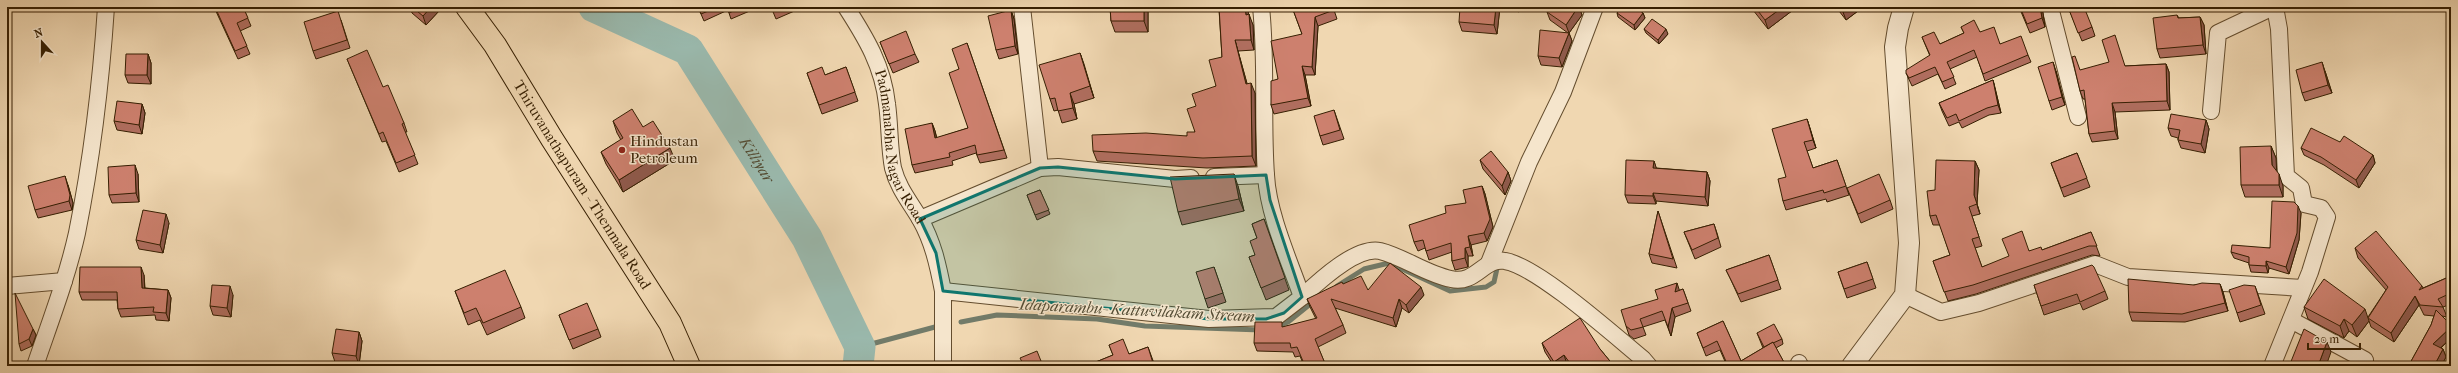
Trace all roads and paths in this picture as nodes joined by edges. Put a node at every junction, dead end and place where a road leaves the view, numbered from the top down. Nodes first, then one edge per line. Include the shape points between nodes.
1 (106, 7) edge
2 (467, 7) edge
3 (846, 7) edge
4 (1022, 7) edge
5 (1261, 7) edge
6 (1594, 7) edge
7 (1904, 7) edge
8 (2050, 7) edge
9 (2274, 7) edge
10 (2211, 111) dead end
11 (2078, 117) dead end
12 (1040, 168) junction
13 (1266, 175) junction
14 (920, 219) junction
15 (1496, 262) junction
16 (64, 281) junction
17 (7, 286) edge
18 (2303, 288) junction
19 (1905, 295) junction
20 (1302, 297) junction
21 (943, 302) junction
22 (2291, 320) junction
23 (2365, 360) dead end
24 (35, 366) edge
25 (690, 366) edge
26 (943, 366) edge
27 (1650, 366) edge
28 (1852, 366) edge
29 (2272, 366) edge

1 - 16 street via 101,84 76,234
2 - 25 main road, Thiruvanathapuram - Thenmala Road via 495,45 670,323
3 - 14 street, Padmanabha Nagar Road via 870,43 881,69 893,168 901,190
4 - 12 street
5 - 13 street
6 - 15 street via 1563,92 1529,162
7 - 19 street via 1895,47 1909,243
8 - 11 street
9 - 10 street via 2218,33
9 - 18 street via 2279,37 2286,176 2301,188 2304,204 2321,208 2327,217
12 - 13 street via 1058,167 1174,179
12 - 14 street
13 - 20 street via 1270,200
14 - 21 street, Padmanabha Nagar Road via 936,253
15 - 20 street via 1471,278 1452,280 1382,251 1372,250 1348,260
15 - 27 street via 1545,282
16 - 17 street
16 - 24 street
18 - 19 street via 2128,277 2095,264 1979,303 1941,312
18 - 22 street
19 - 28 street
20 - 21 street via 1276,317 1209,319
21 - 26 street, Padmanabha Nagar Road
22 - 23 street
22 - 29 street

